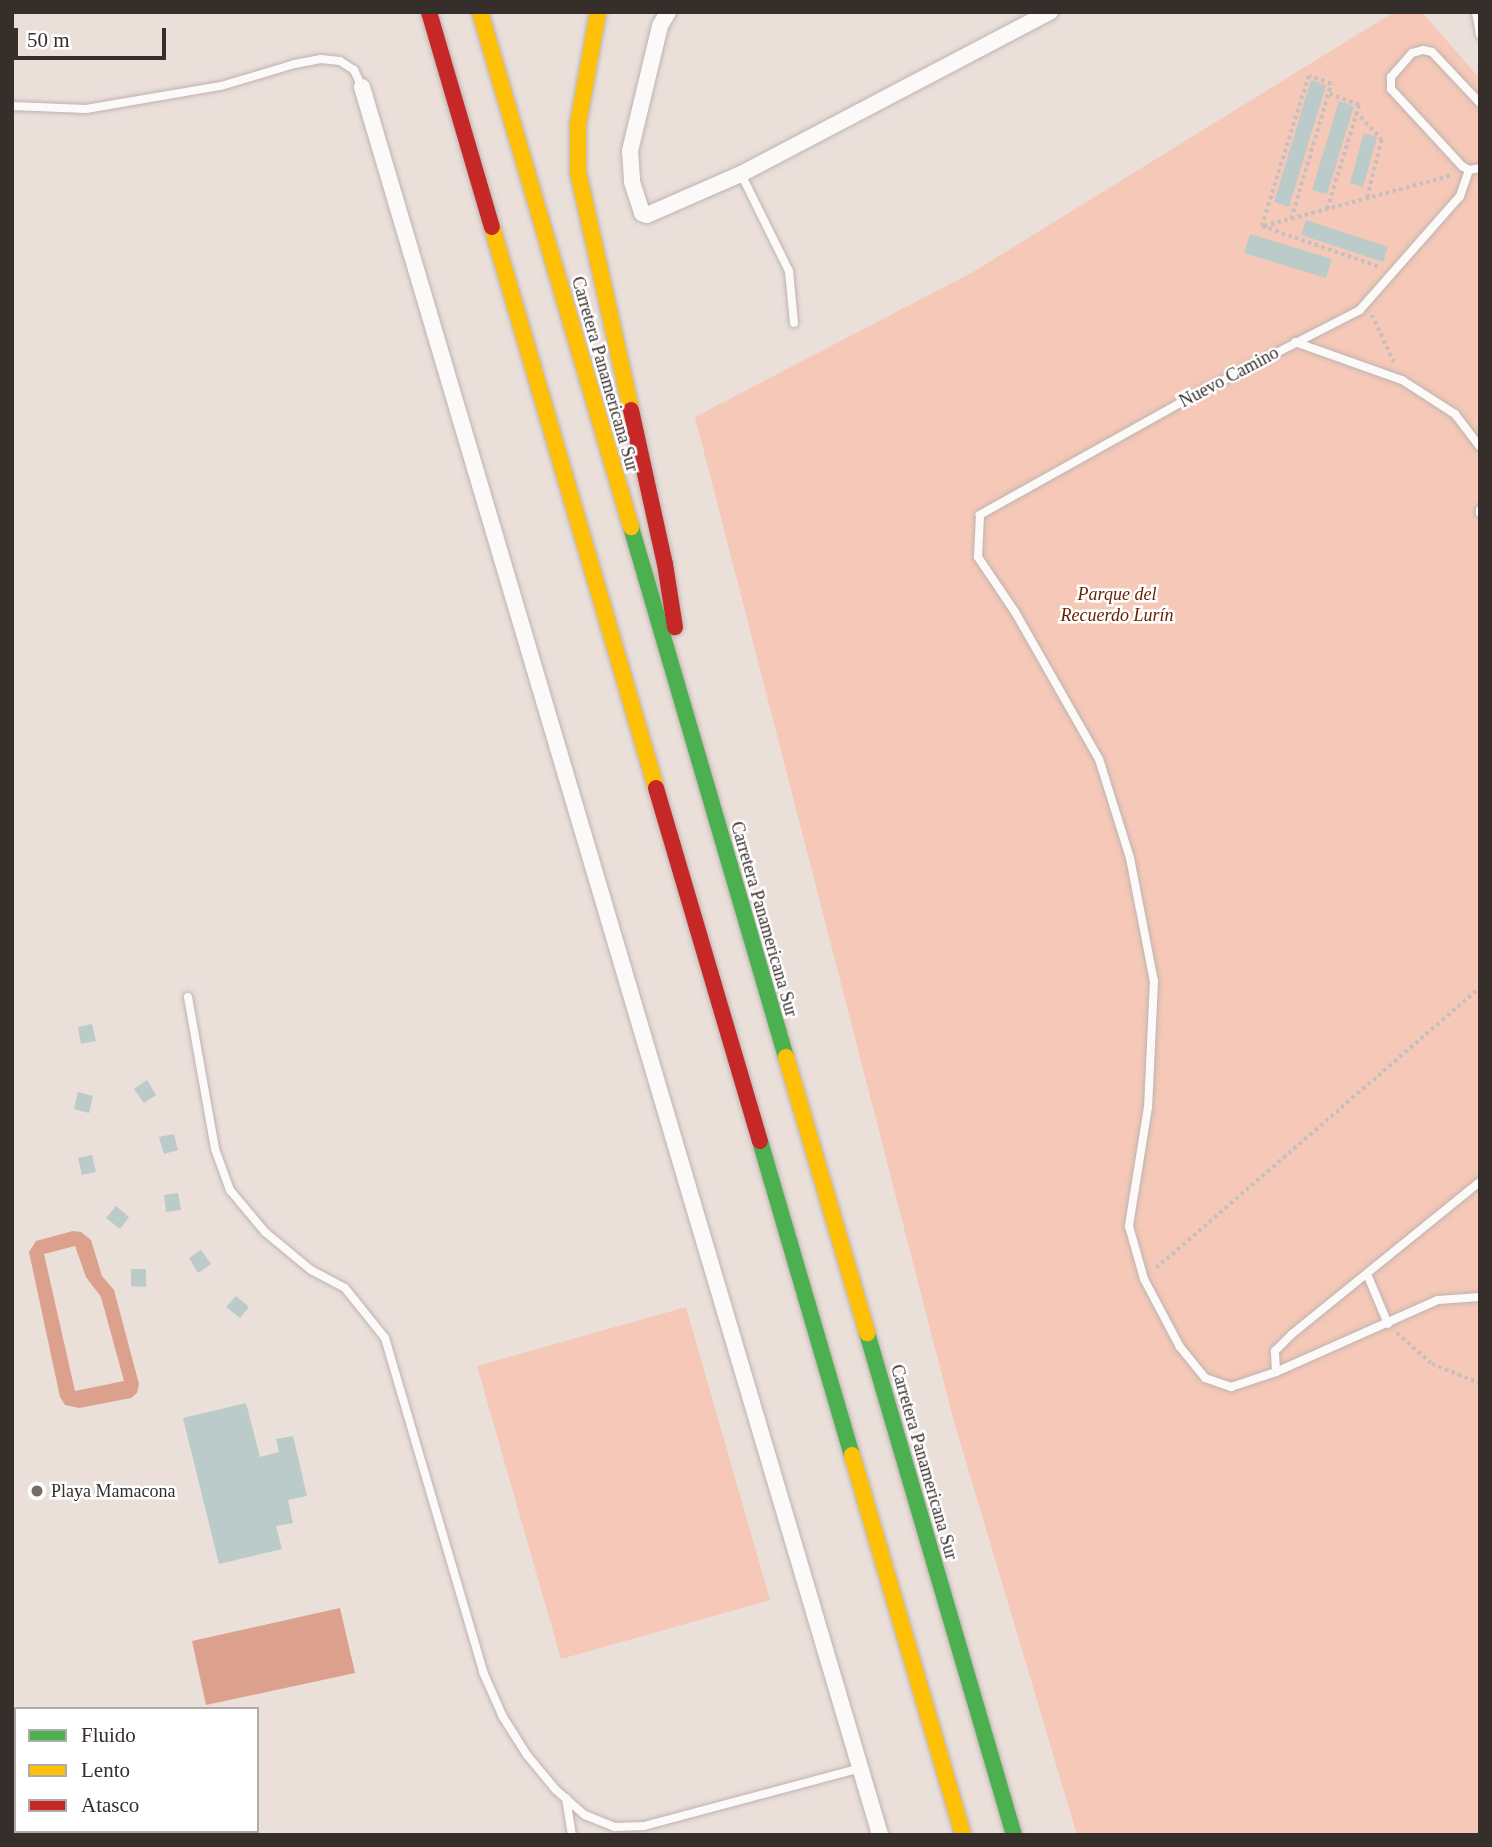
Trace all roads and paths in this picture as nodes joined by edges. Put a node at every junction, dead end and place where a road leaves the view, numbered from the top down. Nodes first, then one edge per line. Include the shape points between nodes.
1 (429, 12) edge
2 (480, 12) edge
3 (598, 12) edge
4 (668, 12) edge
5 (1050, 12) edge
6 (1476, 12) edge
7 (1480, 35) edge
8 (362, 86) joint
9 (1327, 94) junction
10 (1480, 103) edge
11 (12, 106) edge
12 (1356, 112) junction
13 (1480, 168) edge
14 (1469, 170) junction
15 (741, 174) junction
16 (1367, 199) junction
17 (1327, 209) junction
18 (1291, 219) junction
19 (1262, 226) junction
20 (1395, 272) junction
21 (1366, 304) junction
22 (794, 323) dead end
23 (1295, 342) junction
24 (1402, 380) junction
25 (1480, 447) edge
26 (694, 751) junction
27 (1480, 987) edge
28 (188, 997) dead end
29 (1480, 1182) edge
30 (1367, 1274) junction
31 (1144, 1279) junction
32 (1480, 1297) edge
33 (1388, 1324) junction
34 (1276, 1371) junction
35 (1480, 1383) edge
36 (860, 1768) junction
37 (566, 1798) junction
38 (572, 1835) edge
39 (880, 1835) edge
40 (963, 1835) edge
41 (1014, 1835) edge

1 - 40 highway
2 - 26 highway, Carretera Panamericana Sur
3 - 26 highway via 578,124 578,173 665,564
4 - 15 street via 660,26 630,150 632,181 642,212 653,214
5 - 15 street
6 - 7 lane
8 - 11 lane via 354,70 340,61 321,60 221,86 86,109
8 - 36 street
9 - 12 path via 1359,105
9 - 18 path
9 - 19 path via 1331,83 1309,76
10 - 14 lane via 1432,52 1412,53 1391,77 1391,89
12 - 16 path via 1382,140
12 - 17 path
13 - 14 lane
14 - 16 path
14 - 20 lane, Nuevo Camino via 1460,196
15 - 22 lane via 789,271
16 - 17 path
17 - 18 path
18 - 19 path
19 - 20 path
20 - 21 lane, Nuevo Camino
21 - 23 lane, Nuevo Camino
21 - 24 path
23 - 24 lane
23 - 31 lane, Nuevo Camino via 980,515 978,557 1015,611 1099,759 1130,858 1154,981 1148,1107 1129,1226
24 - 25 lane via 1455,414
26 - 41 highway, Carretera Panamericana Sur
27 - 31 path
28 - 37 lane via 215,1149 230,1190 265,1232 312,1270 345,1288 385,1338 483,1672 527,1755
29 - 30 lane
30 - 33 lane
30 - 34 lane via 1275,1351
31 - 34 lane via 1180,1347 1205,1378 1231,1387
32 - 33 lane via 1438,1300
33 - 34 lane
33 - 35 path via 1432,1364
36 - 37 lane via 644,1826 615,1827 585,1815
36 - 39 street
37 - 38 lane

